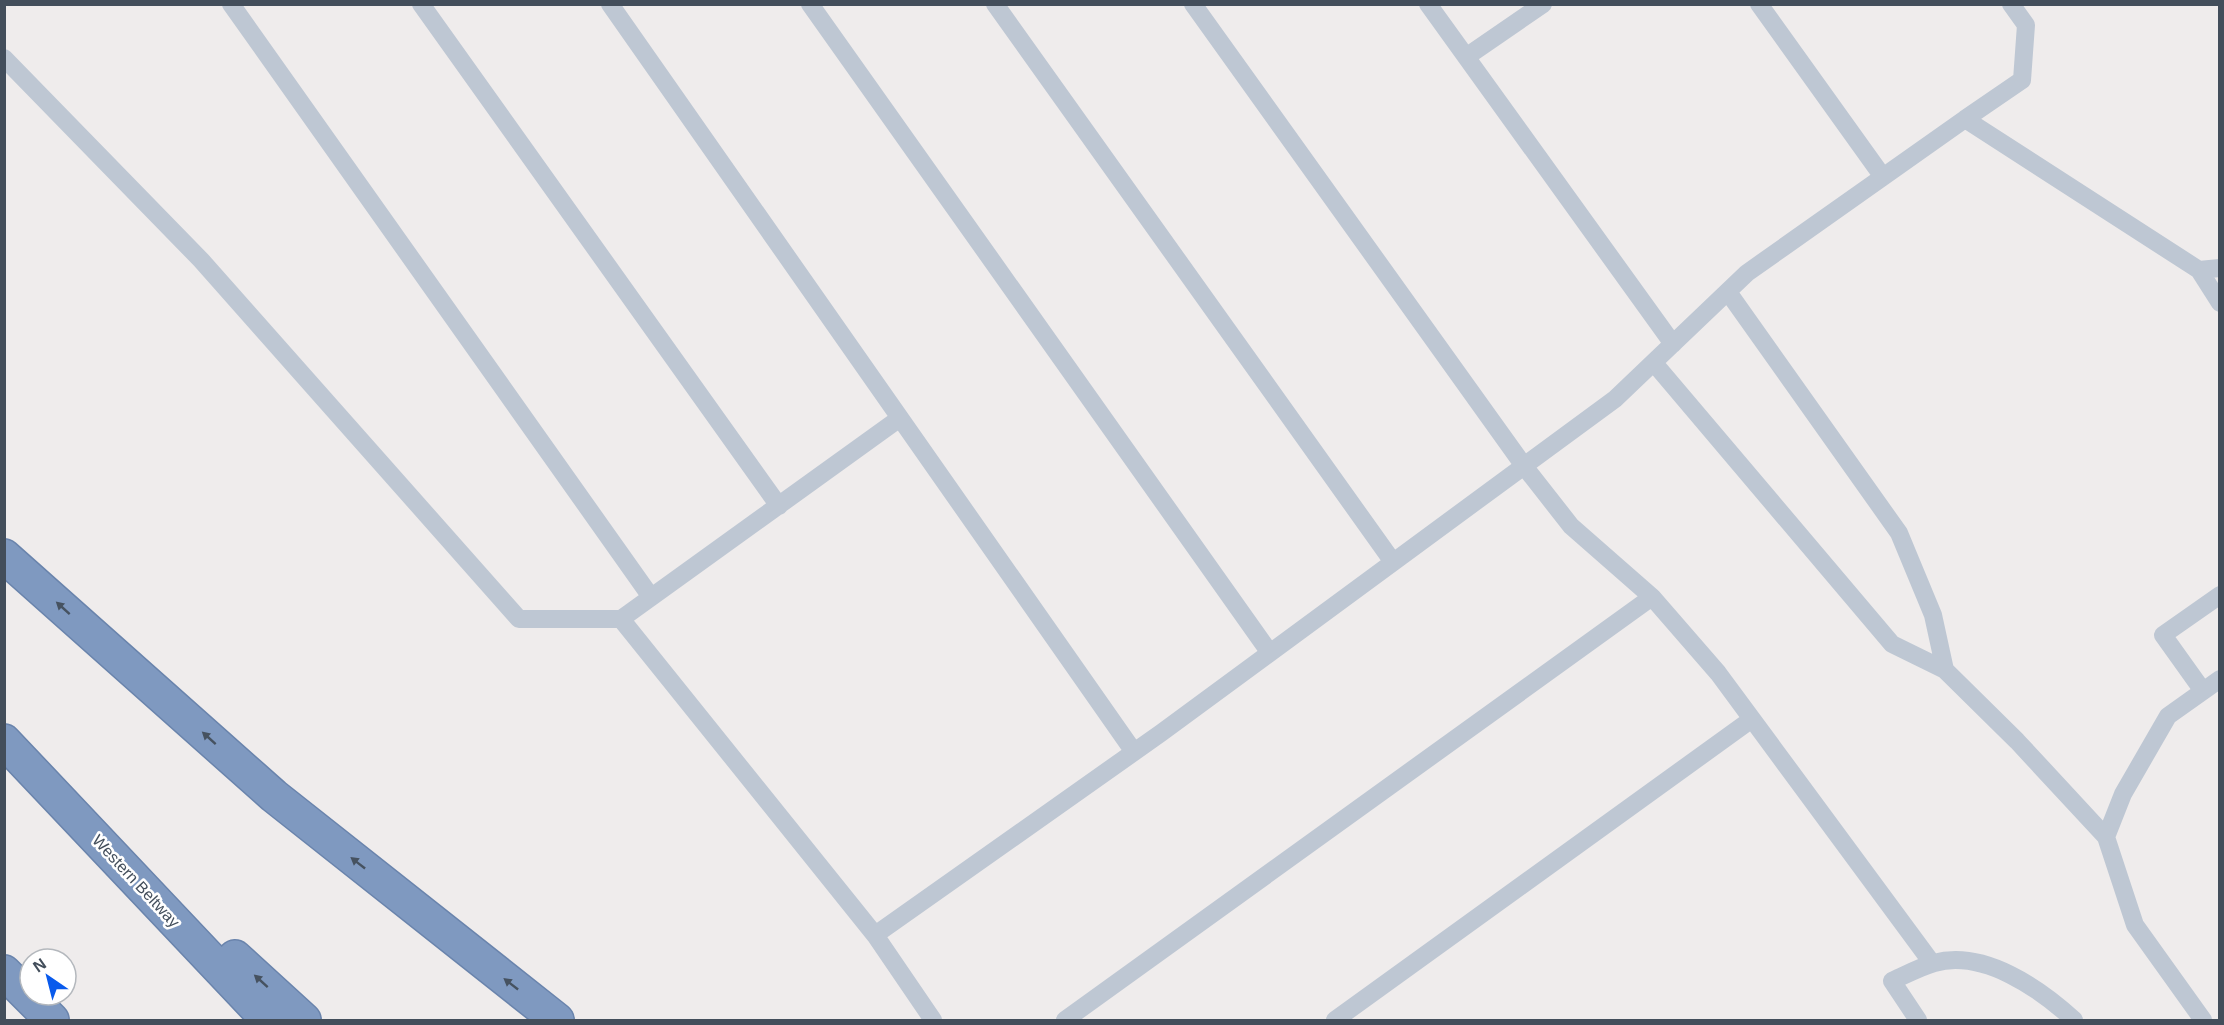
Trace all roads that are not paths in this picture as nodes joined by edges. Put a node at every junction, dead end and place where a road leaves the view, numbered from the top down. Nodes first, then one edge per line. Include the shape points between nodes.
1 (231, 4) edge
2 (421, 4) edge
3 (610, 4) edge
4 (810, 4) edge
5 (995, 4) edge
6 (1193, 4) edge
7 (1428, 4) edge
8 (1543, 4) edge
9 (1760, 4) edge
10 (2011, 4) edge
11 (1466, 57) junction
12 (4, 58) edge
13 (1965, 119) junction
14 (1883, 177) junction
15 (2220, 268) edge
16 (2199, 270) junction
17 (1728, 292) junction
18 (2220, 303) edge
19 (1673, 344) junction
20 (1654, 363) junction
21 (900, 418) junction
22 (1524, 466) junction
23 (778, 506) junction
24 (4, 556) edge
25 (1393, 562) junction
26 (2220, 595) edge
27 (651, 597) junction
28 (1652, 597) junction
29 (621, 619) junction
30 (1270, 653) junction
31 (1945, 670) junction
32 (2220, 679) edge
33 (2203, 691) junction
34 (1752, 719) junction
35 (4, 741) edge
36 (1134, 752) junction
37 (38, 776) junction
38 (2106, 837) junction
39 (875, 935) junction
40 (1932, 963) junction
41 (4, 972) edge
42 (52, 1020) edge
43 (268, 1020) edge
44 (304, 1020) edge
45 (556, 1020) edge
46 (933, 1020) edge
47 (1065, 1020) edge
48 (1335, 1020) edge
49 (1918, 1020) edge
50 (2074, 1020) edge
51 (2203, 1020) edge

1 - 27 lane
2 - 23 lane
3 - 21 lane
4 - 30 lane
5 - 25 lane
6 - 22 lane
7 - 11 lane
8 - 11 lane
9 - 14 lane
10 - 13 lane via 2026,25 2022,80
11 - 19 lane
12 - 29 lane via 201,260 519,619
13 - 14 lane
13 - 16 lane
14 - 17 lane via 1747,273
15 - 16 lane
16 - 18 lane
17 - 19 lane
17 - 31 lane via 1899,533 1933,615
19 - 20 lane
20 - 22 lane via 1615,399
20 - 31 lane via 1892,644
21 - 23 lane
21 - 36 lane
22 - 25 lane
22 - 28 lane via 1570,526
23 - 27 lane
45 -> 24 highway via 274,796
25 - 30 lane
26 - 33 lane via 2163,636
27 - 29 lane
28 - 34 lane via 1718,672
28 - 47 lane
29 - 39 lane
30 - 36 lane
31 - 38 lane
32 - 33 lane
33 - 38 lane via 2168,716 2123,794
34 - 40 lane
34 - 48 lane
35 - 37 highway, Western Beltway
36 - 39 lane
37 - 43 highway, Western Beltway
44 -> 37 highway
38 - 51 lane via 2135,925
39 - 46 lane
40 - 49 lane via 1892,981
40 - 50 lane via 1959,959 1981,964 2038,991
41 - 42 highway

